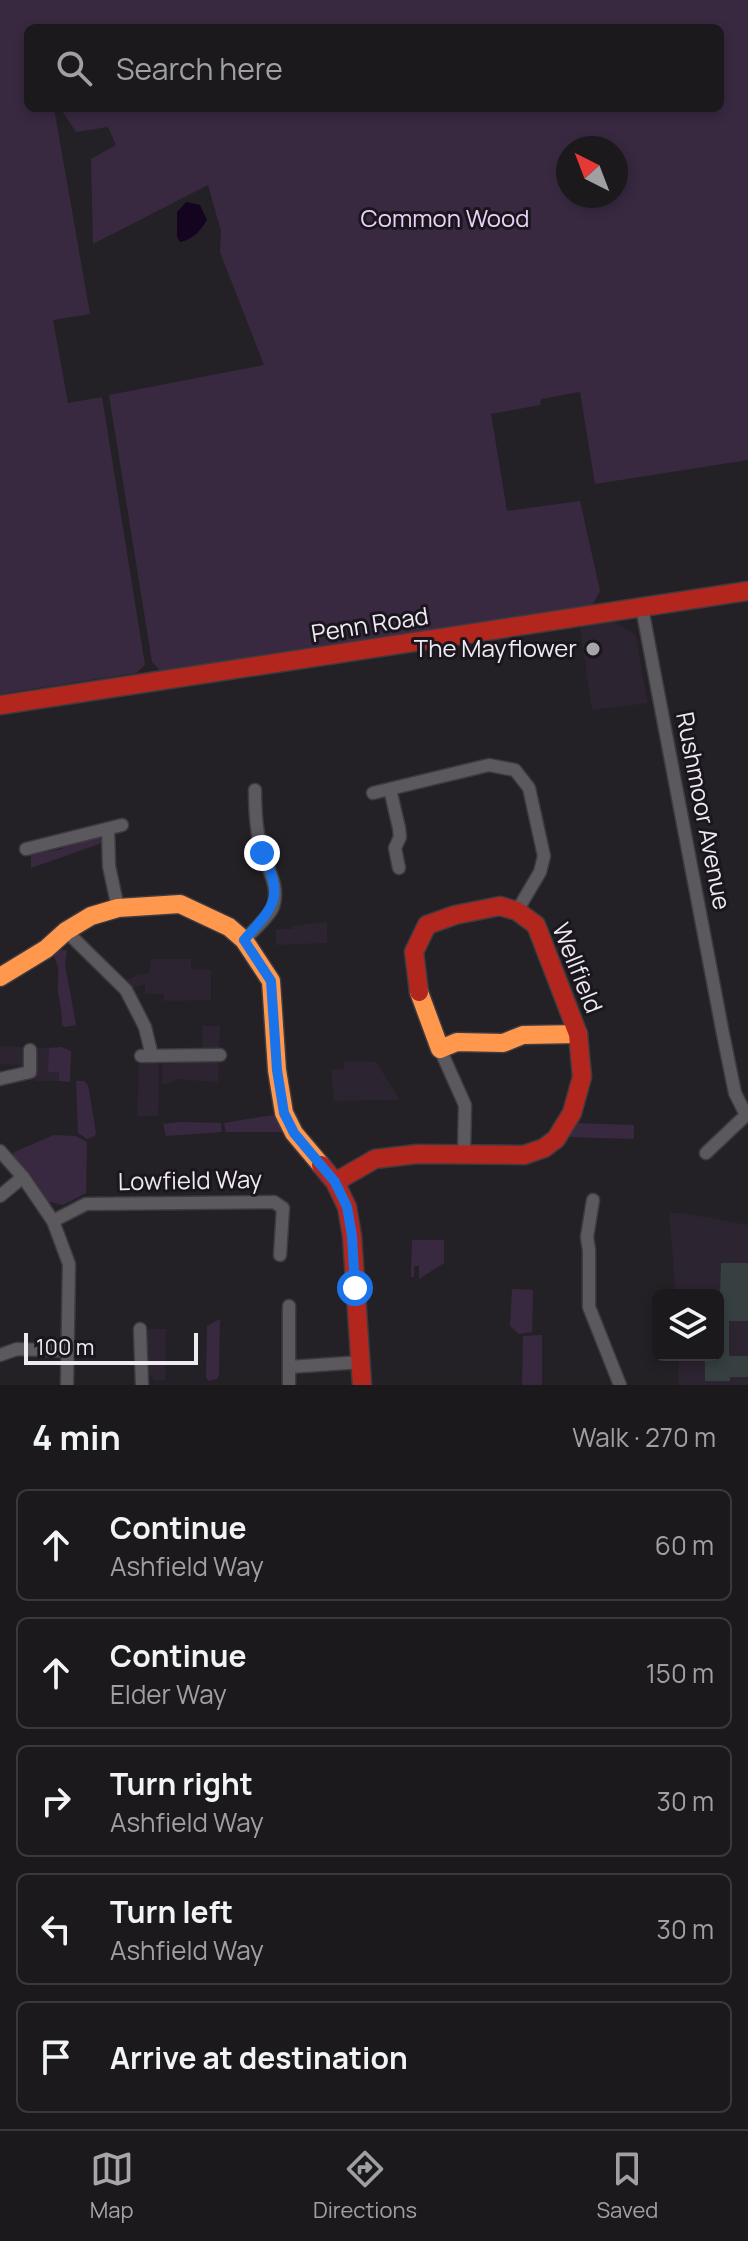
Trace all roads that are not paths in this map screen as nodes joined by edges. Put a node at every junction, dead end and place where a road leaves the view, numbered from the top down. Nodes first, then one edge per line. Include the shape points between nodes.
1 (748, 591) edge
2 (642, 608) junction
3 (0, 705) edge
4 (390, 789) junction
5 (255, 790) dead end
6 (373, 793) dead end
7 (122, 825) dead end
8 (108, 829) junction
9 (26, 849) dead end
10 (399, 868) dead end
11 (118, 908) junction
12 (517, 911) junction
13 (66, 931) junction
14 (244, 940) junction
15 (1, 974) edge
16 (578, 1034) junction
17 (440, 1049) junction
18 (30, 1050) dead end
19 (220, 1055) dead end
20 (0, 1079) edge
21 (747, 1115) edge
22 (0, 1151) edge
23 (464, 1153) junction
24 (706, 1153) dead end
25 (23, 1177) junction
26 (335, 1182) junction
27 (0, 1196) edge
28 (593, 1200) dead end
29 (53, 1221) junction
30 (280, 1255) dead end
31 (289, 1306) dead end
32 (140, 1329) dead end
33 (67, 1351) junction
34 (0, 1355) edge
35 (362, 1362) junction
36 (289, 1367) junction
37 (67, 1385) edge
38 (142, 1385) edge
39 (289, 1385) edge
40 (362, 1385) edge
41 (620, 1385) edge

1 - 2 street, Penn Road
2 - 3 street, Penn Road
2 - 21 street, Rushmoor Avenue via 735,1093
4 - 6 street
4 - 10 street via 399,828
4 - 12 street via 489,765 515,770 529,788 544,856
5 - 14 street via 262,853 275,890 273,908
7 - 8 street
8 - 9 street
8 - 11 street
11 - 13 street
11 - 14 street via 180,904
12 - 16 street, Wellfield via 536,925
12 - 17 street, Wellfield via 500,906 427,925 414,952 416,985
13 - 15 street
13 - 19 street via 126,990 145,1027 147,1056
14 - 26 street via 271,981 284,1113
16 - 17 street, Wellfield via 523,1035 503,1043 457,1042
16 - 23 street, Wellfield via 582,1077 569,1121 556,1139 515,1156
17 - 23 street, Wellfield via 465,1105
18 - 20 street via 30,1072
21 - 24 street
22 - 25 street
23 - 26 street, Wellfield via 375,1159
25 - 27 street
25 - 29 street
26 - 35 street via 352,1236
28 - 41 street via 587,1237 589,1307
29 - 30 street, Lowfield Way via 86,1204 274,1202 283,1208
29 - 33 street via 69,1264
31 - 36 street
32 - 38 street
33 - 34 street via 17,1349
33 - 37 street
35 - 36 street
35 - 40 street
36 - 39 street

